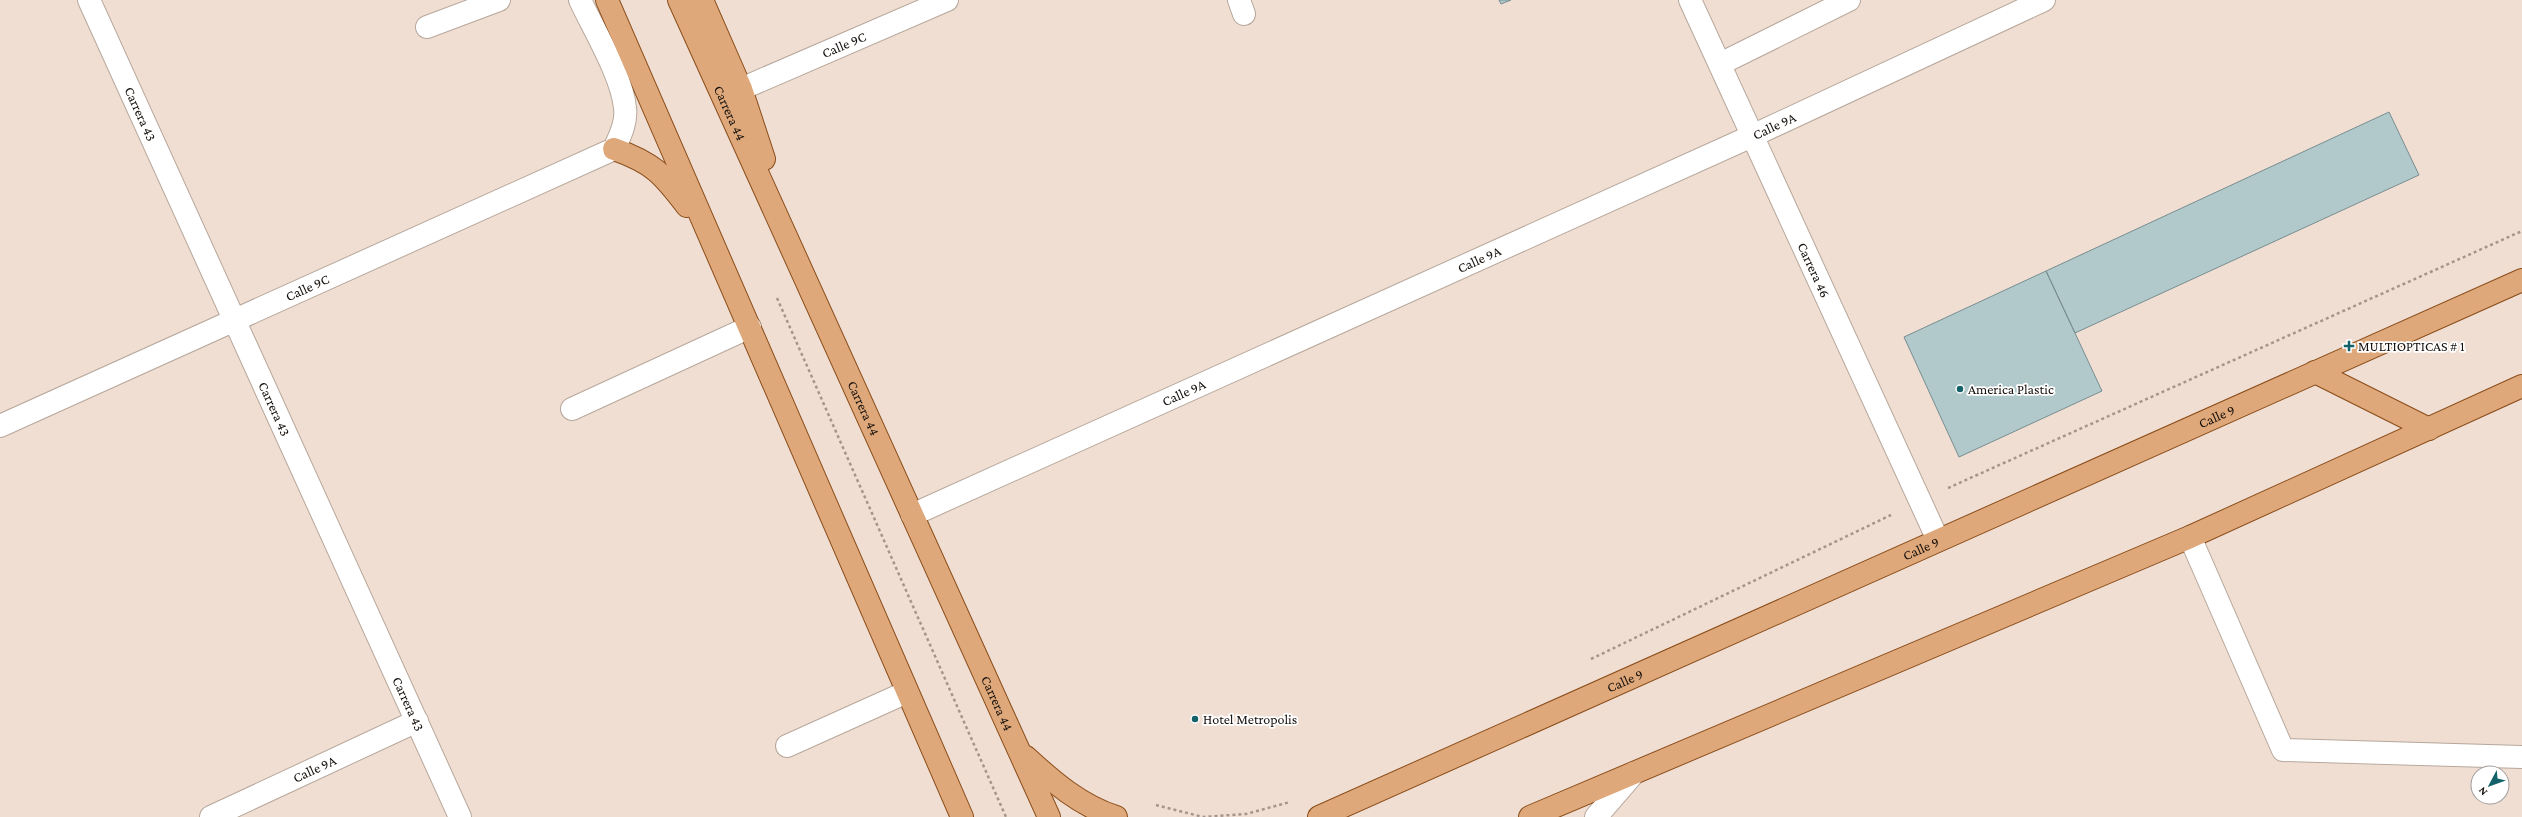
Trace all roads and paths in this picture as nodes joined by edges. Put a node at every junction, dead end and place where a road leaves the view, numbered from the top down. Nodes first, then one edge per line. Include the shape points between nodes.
1 (89, 0) edge
2 (500, 0) edge
3 (580, 0) edge
4 (607, 0) edge
5 (679, 0) edge
6 (702, 0) edge
7 (947, 0) edge
8 (1690, 0) edge
9 (1849, 0) edge
10 (2044, 0) edge
11 (428, 27) dead end
12 (1720, 64) junction
13 (741, 89) junction
14 (1752, 136) junction
15 (614, 149) junction
16 (2522, 231) edge
17 (792, 248) junction
18 (2522, 280) edge
19 (775, 294) dead end
20 (234, 320) junction
21 (747, 321) junction
22 (2315, 372) junction
23 (2522, 386) edge
24 (572, 409) dead end
25 (0, 426) edge
26 (2429, 429) junction
27 (1920, 501) junction
28 (912, 515) junction
29 (2190, 537) junction
30 (1938, 540) junction
31 (1584, 662) dead end
32 (907, 692) junction
33 (416, 720) junction
34 (787, 746) dead end
35 (1020, 751) junction
36 (2522, 757) edge
37 (1634, 773) junction
38 (1291, 802) dead end
39 (1156, 805) dead end
40 (211, 817) edge
41 (460, 817) edge
42 (962, 817) edge
43 (1006, 817) edge
44 (1049, 817) edge
45 (1116, 817) edge
46 (1319, 817) edge
47 (1530, 817) edge
48 (1596, 817) edge

1 - 20 street, Carrera 43
2 - 11 street
3 - 15 street via 619,84 625,108 623,126
4 - 21 main road
5 - 17 main road, Carrera 44
6 - 13 main road
7 - 13 street, Calle 9C
8 - 12 street, Carrera 46
9 - 12 street
10 - 14 street, Calle 9A
12 - 14 street, Carrera 46
13 - 17 main road
14 - 27 street, Carrera 46
14 - 28 street, Calle 9A
15 - 20 street, Calle 9C
15 - 21 main road via 642,161 663,175 692,211
16 - 27 path
17 - 28 main road, Carrera 44
18 - 22 main road, Calle 9
19 - 43 path
20 - 25 street, Calle 9C
20 - 33 street, Carrera 43
21 - 24 street
21 - 32 main road
22 - 26 main road
22 - 30 main road, Calle 9
23 - 26 main road
26 - 29 main road
27 - 30 street, Carrera 46
27 - 31 path
28 - 35 main road, Carrera 44
29 - 36 street via 2283,750
29 - 37 main road
30 - 46 main road, Calle 9
32 - 34 street
32 - 42 main road
33 - 40 street, Calle 9A
33 - 41 street, Carrera 43
35 - 44 main road, Carrera 44
35 - 45 main road via 1057,786 1101,812
37 - 47 main road
37 - 48 street
38 - 39 path via 1246,814 1203,817

